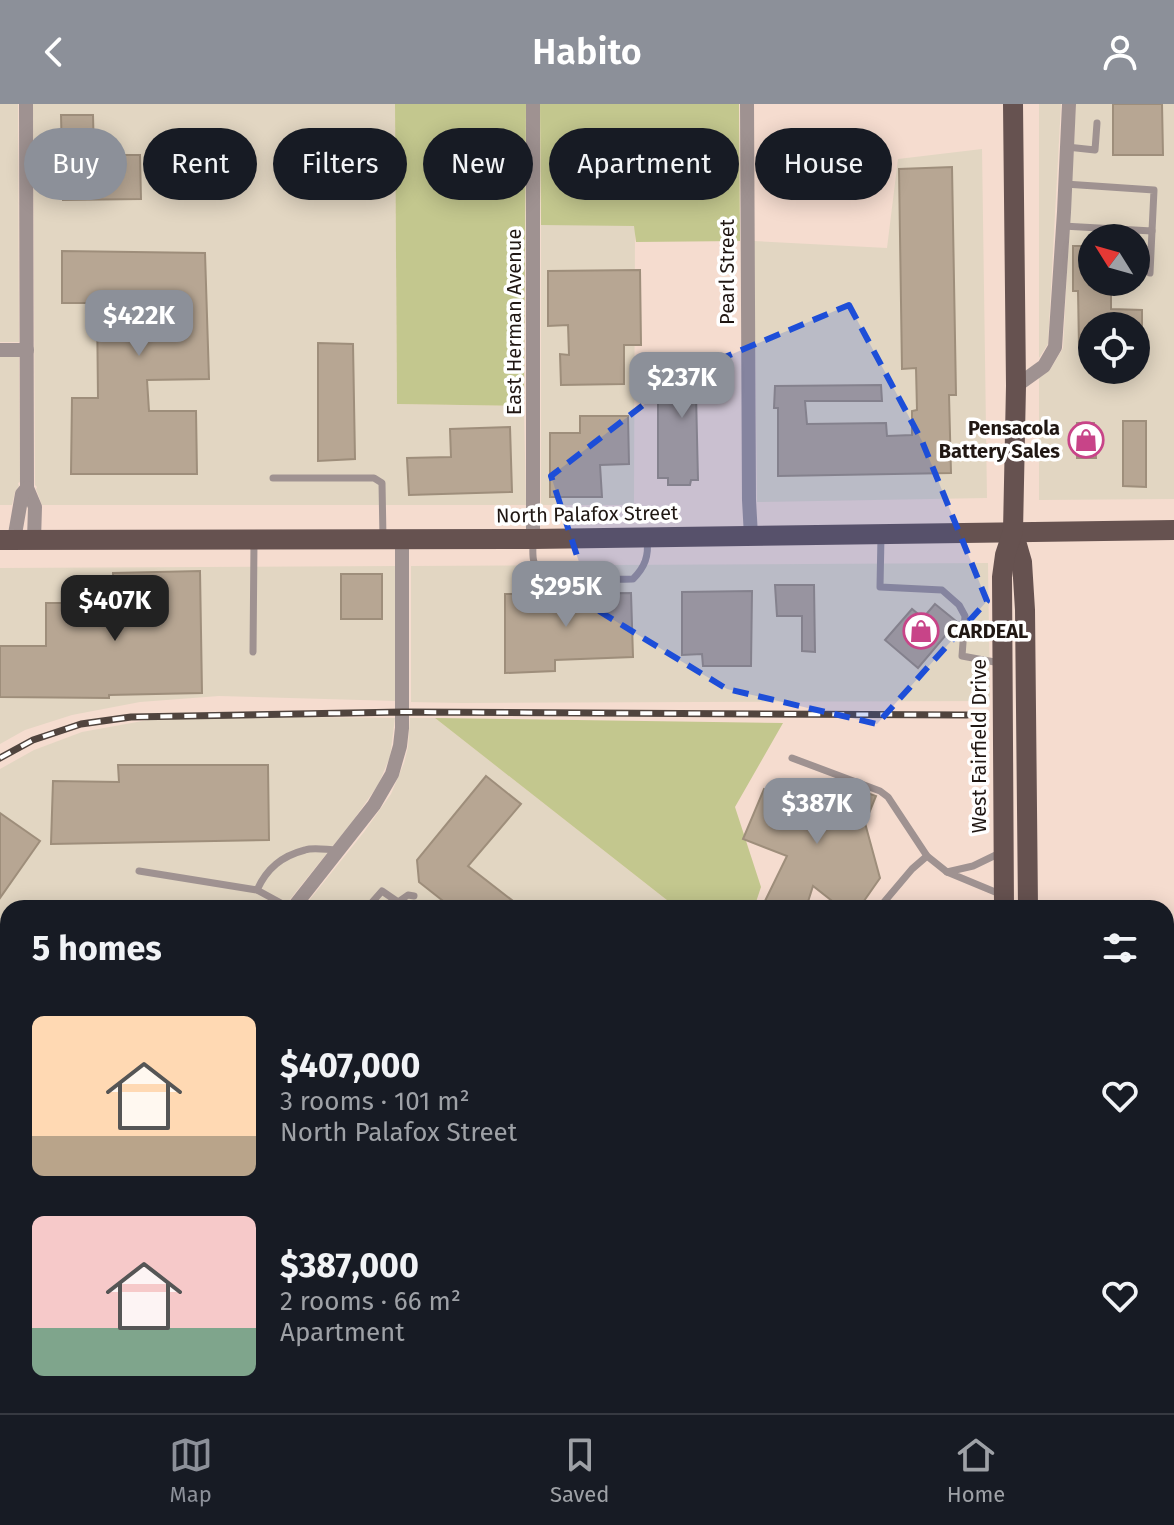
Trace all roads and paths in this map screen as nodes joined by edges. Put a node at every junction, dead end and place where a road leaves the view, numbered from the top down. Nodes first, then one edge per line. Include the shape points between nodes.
1 (26, 104) edge
2 (533, 104) edge
3 (747, 104) edge
4 (1013, 104) edge
5 (1069, 104) edge
6 (1097, 123) dead end
7 (1067, 147) junction
8 (1065, 184) junction
9 (1063, 226) junction
10 (1152, 231) junction
11 (1150, 273) dead end
12 (0, 350) edge
13 (27, 350) junction
14 (1016, 386) junction
15 (273, 478) dead end
16 (1174, 530) edge
17 (1013, 531) junction
18 (881, 534) junction
19 (751, 536) junction
20 (647, 538) junction
21 (254, 539) junction
22 (533, 539) junction
23 (16, 540) edge
24 (393, 540) junction
25 (253, 652) dead end
26 (1003, 663) junction
27 (792, 758) dead end
28 (339, 850) junction
29 (1004, 851) junction
30 (927, 856) junction
31 (139, 871) dead end
32 (947, 872) junction
33 (257, 890) junction
34 (414, 896) dead end
35 (276, 900) edge
36 (298, 900) edge
37 (374, 900) edge
38 (392, 900) edge
39 (402, 900) edge
40 (885, 900) edge
41 (1000, 900) edge
42 (1004, 900) edge
43 (1028, 900) edge

1 - 13 street
2 - 22 street, East Herman Avenue
3 - 19 street, Pearl Street
4 - 14 main road
5 - 7 street
6 - 7 lane via 1095,150
7 - 8 street
8 - 9 street
8 - 10 lane via 1154,190
9 - 10 lane
9 - 14 street via 1055,347 1044,366
10 - 11 lane
12 - 13 street
13 - 23 street via 27,488 35,507
14 - 17 main road
15 - 24 lane via 374,478 382,483
16 - 17 main road, North Palafox Street
17 - 18 main road, North Palafox Street
17 - 26 main road, West Fairfield Drive via 1002,577
17 - 43 main road via 1022,562 1025,610
18 - 19 main road, North Palafox Street
18 - 26 lane via 880,587 942,590 965,616 962,656
19 - 20 main road, North Palafox Street
20 - 22 main road, North Palafox Street
20 - 22 lane via 645,567 633,579 541,573 534,563
21 - 23 main road, North Palafox Street
21 - 24 main road, North Palafox Street
21 - 25 lane
22 - 24 main road, North Palafox Street
24 - 28 street via 403,696 400,746 385,789
26 - 29 main road, West Fairfield Drive
27 - 30 lane via 880,791
28 - 33 lane via 306,849 272,865
28 - 36 street
29 - 32 lane
29 - 42 main road, West Fairfield Drive
30 - 32 lane
30 - 40 lane
31 - 33 lane
32 - 41 lane
33 - 35 lane
34 - 39 lane
37 - 38 lane via 382,891

